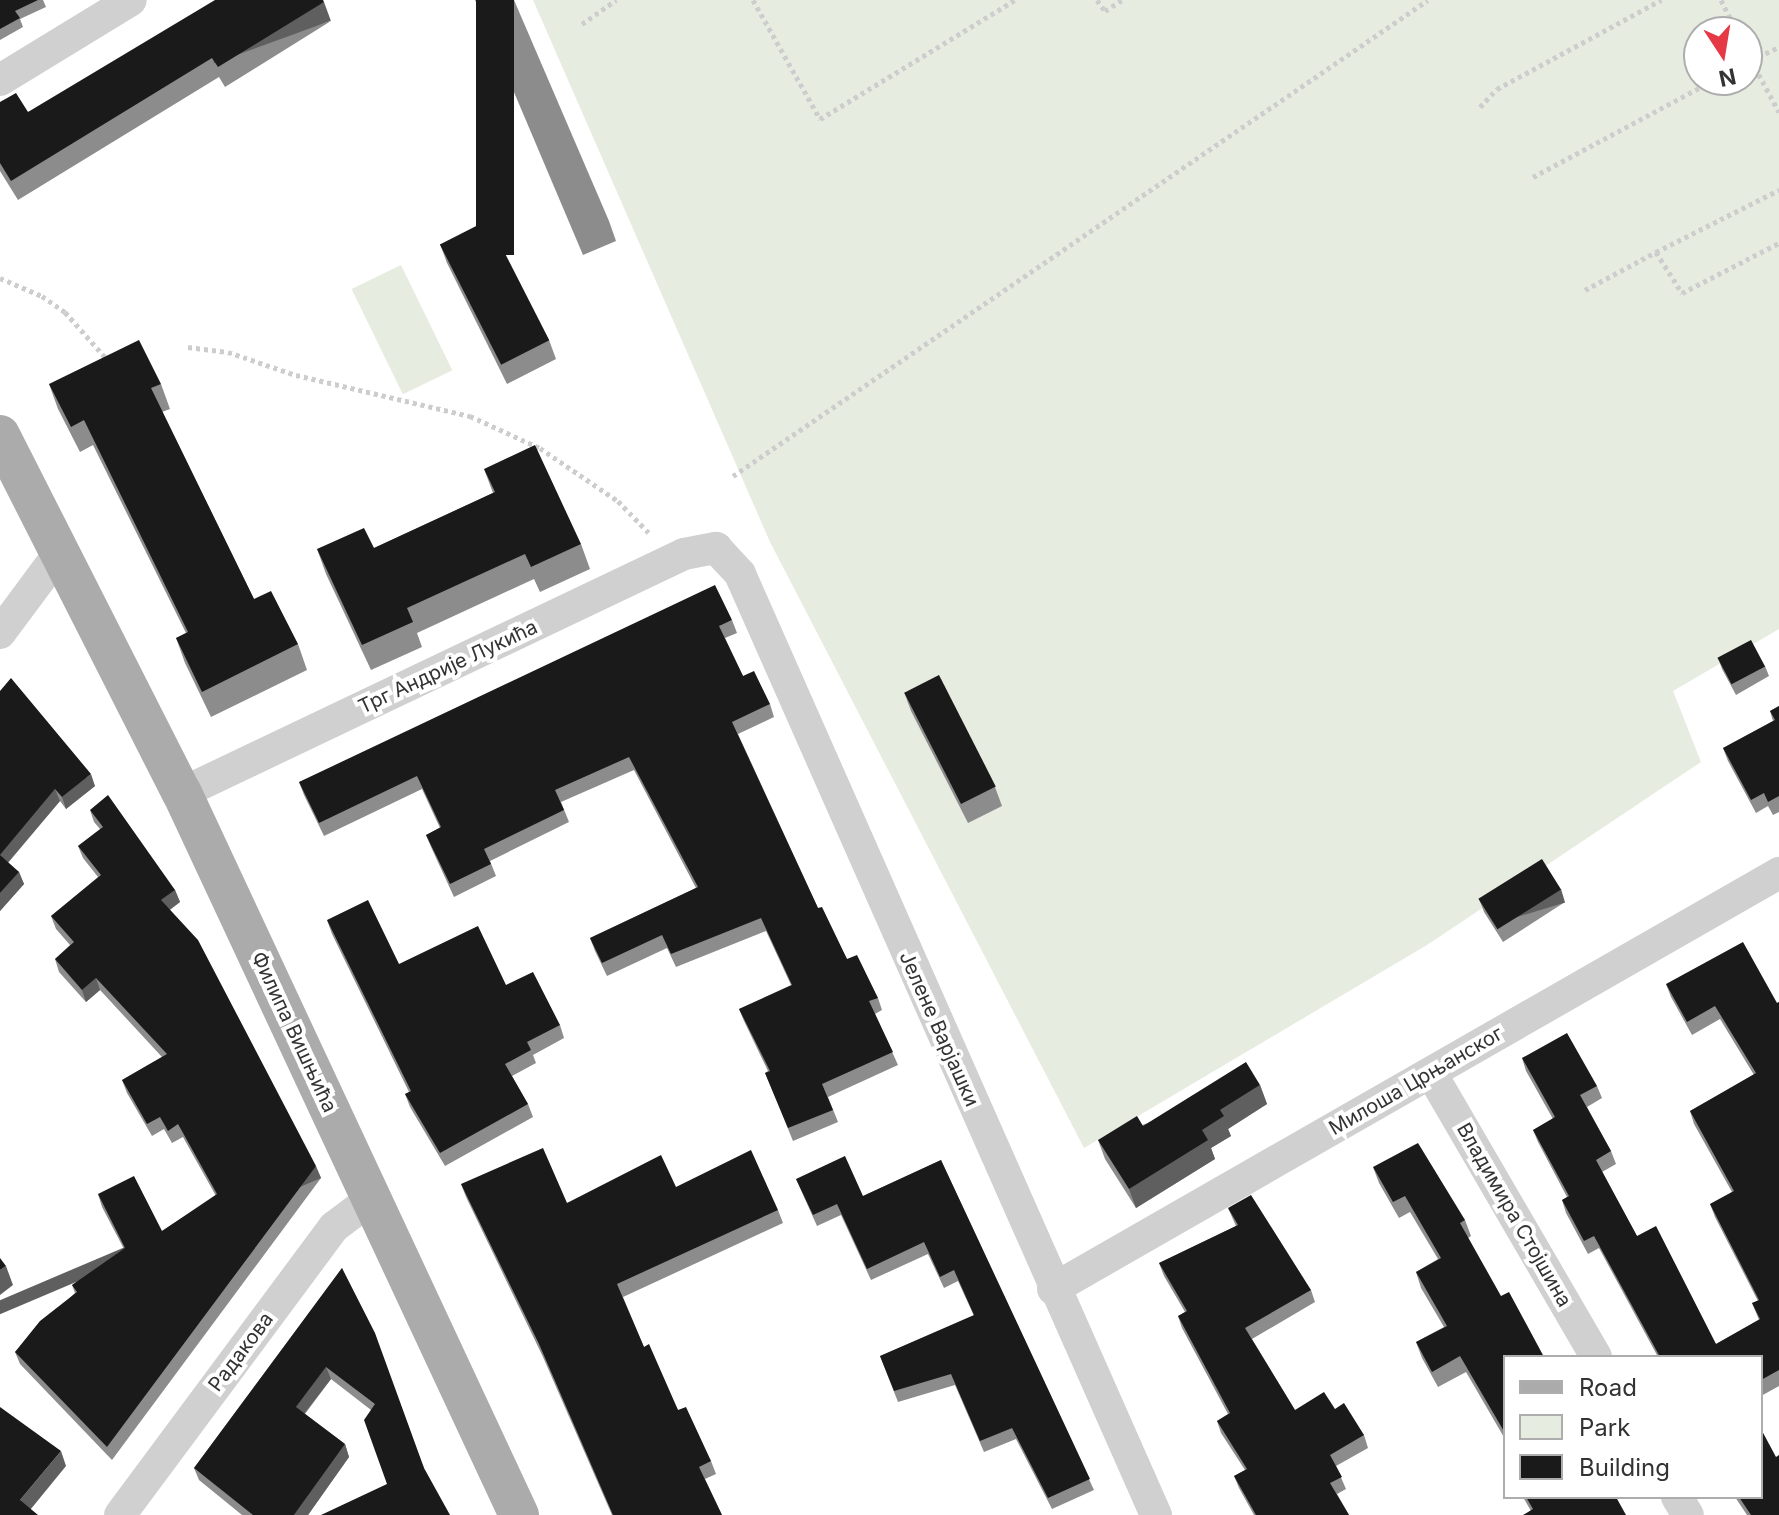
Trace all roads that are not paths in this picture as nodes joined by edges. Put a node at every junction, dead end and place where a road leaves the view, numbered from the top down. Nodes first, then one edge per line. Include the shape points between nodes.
1 (131, 0) edge
2 (0, 80) edge
3 (0, 435) edge
4 (716, 548) joint
5 (58, 555) junction
6 (0, 633) edge
7 (182, 793) junction
8 (1778, 875) edge
9 (1431, 1073) junction
10 (371, 1199) junction
11 (1053, 1289) junction
12 (1595, 1355) edge
13 (130, 1511) edge
14 (519, 1515) edge
15 (1156, 1515) edge

1 - 2 street
3 - 5 main road
4 - 7 street, Трг Андрије Лукића via 672,560
4 - 11 street, Јелене Варјашки via 740,574
5 - 6 street
5 - 7 main road, Филипа Вишњића
7 - 10 main road, Филипа Вишњића
8 - 9 street, Милоша Црњанског
9 - 11 street, Милоша Црњанског
9 - 12 street, Владимира Стојшина
10 - 13 street, Радакова via 334,1227
10 - 14 main road, Филипа Вишњића
11 - 15 street, Јелене Варјашки

